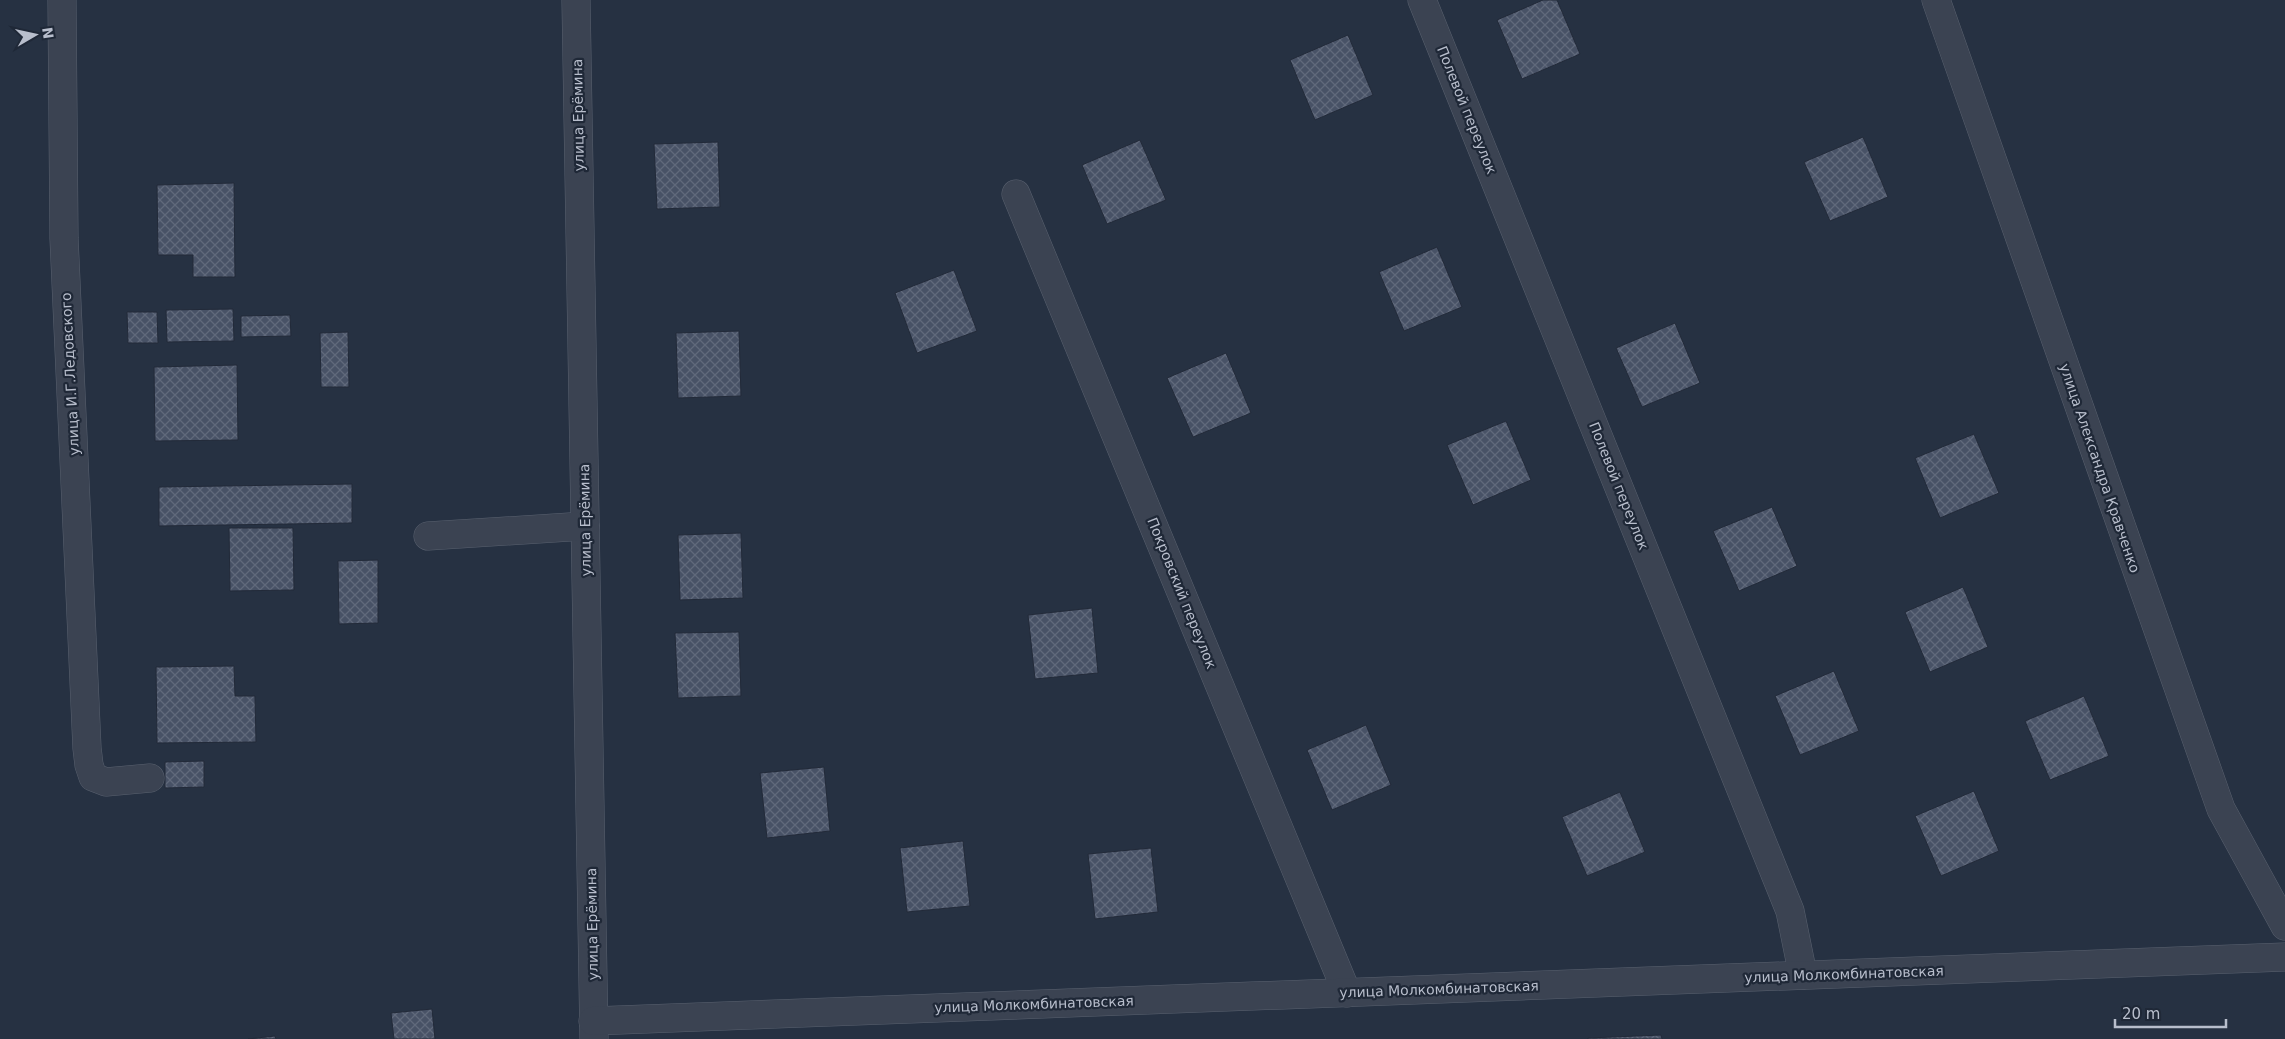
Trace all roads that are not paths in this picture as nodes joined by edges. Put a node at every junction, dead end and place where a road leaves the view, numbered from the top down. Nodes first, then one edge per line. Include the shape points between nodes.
1 (62, 0) edge
2 (576, 0) edge
3 (1422, 0) edge
4 (1936, 0) edge
5 (1016, 194) dead end
6 (585, 526) junction
7 (428, 536) dead end
8 (150, 778) dead end
9 (2285, 926) edge
10 (2285, 957) edge
11 (1803, 976) junction
12 (1347, 993) junction
13 (593, 1030) edge

1 - 8 street, улица И.Г.Ледовского via 64,238 86,748 93,776 106,782
2 - 6 street, улица Ерёмина
3 - 11 street, Полевой переулок via 1790,911
4 - 9 street, улица Александра Кравченко via 2221,809
5 - 12 street, Покровский переулок
6 - 7 street
6 - 13 street, улица Ерёмина
10 - 11 street, улица Молкомбинатовская
11 - 12 street, улица Молкомбинатовская
12 - 13 street, улица Молкомбинатовская

